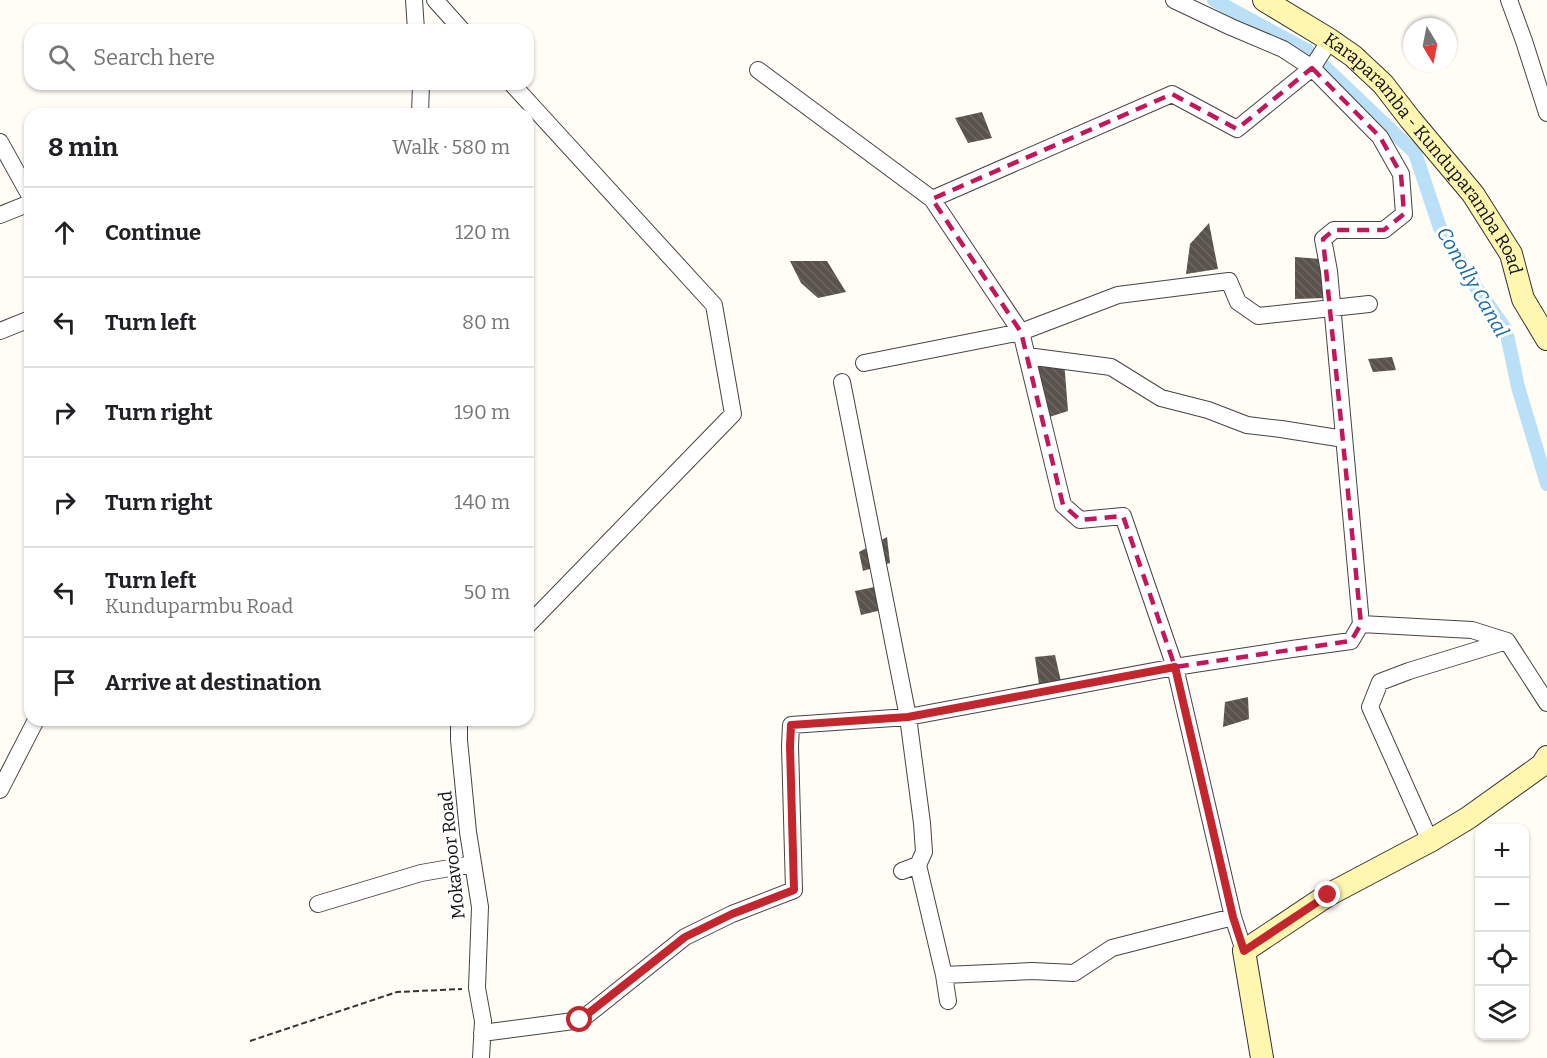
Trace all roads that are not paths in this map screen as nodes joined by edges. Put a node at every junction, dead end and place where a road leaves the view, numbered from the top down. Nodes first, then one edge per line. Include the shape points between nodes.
1 (414, 0) edge
2 (435, 0) edge
3 (1174, 0) edge
4 (1264, 0) edge
5 (1509, 0) edge
6 (416, 24) edge
7 (457, 24) edge
8 (1330, 40) junction
9 (1312, 68) junction
10 (758, 70) dead end
11 (421, 90) edge
12 (517, 90) edge
13 (420, 108) edge
14 (534, 108) edge
15 (534, 108) edge
16 (1547, 113) edge
17 (0, 142) edge
18 (24, 185) edge
19 (932, 199) junction
20 (24, 205) edge
21 (0, 214) edge
22 (1369, 304) dead end
23 (1332, 308) junction
24 (24, 321) edge
25 (0, 331) edge
26 (1021, 332) junction
27 (1547, 339) edge
28 (1027, 356) junction
29 (864, 363) dead end
30 (842, 382) dead end
31 (1344, 439) junction
32 (534, 619) edge
33 (1361, 624) junction
34 (1508, 641) junction
35 (1175, 667) junction
36 (1547, 703) edge
37 (908, 717) junction
38 (33, 726) edge
39 (459, 726) edge
40 (1545, 765) edge
41 (0, 790) edge
42 (1430, 841) junction
43 (473, 864) junction
44 (918, 865) junction
45 (902, 871) dead end
46 (318, 904) dead end
47 (1233, 917) junction
48 (1244, 951) junction
49 (945, 975) junction
50 (948, 1001) dead end
51 (482, 1034) junction
52 (481, 1058) edge
53 (1262, 1058) edge

1 - 6 street
2 - 7 street
3 - 9 street via 1282,49
4 - 8 main road, Karaparamba - Kunduparamba Road
5 - 16 street
8 - 9 street
8 - 27 main road, Karaparamba - Kunduparamba Road via 1383,84 1473,194 1511,254 1523,299
9 - 19 street via 1237,129 1172,94
9 - 23 street via 1380,137 1401,174 1404,214 1384,230 1334,230 1323,239
10 - 19 street
11 - 13 street
12 - 15 street
14 - 32 street via 714,305 734,414
17 - 18 street
19 - 26 street
20 - 21 street
22 - 23 street
23 - 26 street via 1258,316 1238,302 1229,281 1118,296
23 - 31 street
24 - 25 street
26 - 28 street
26 - 29 street
28 - 31 street via 1111,367 1161,398 1247,425
28 - 35 street via 1063,505 1080,520 1123,516
30 - 37 street
31 - 33 street
33 - 34 street via 1473,630
33 - 35 street via 1351,641
34 - 36 street
34 - 42 street via 1380,682 1373,699 1370,707
35 - 37 street
35 - 47 street
37 - 44 street via 924,852
37 - 51 street via 791,725 794,890 685,937 580,1020
38 - 41 street
39 - 43 street, Mokavoor Road
40 - 42 main road
42 - 48 main road via 1328,895
43 - 46 street via 421,873
43 - 51 street, Mokavoor Road via 480,907 477,988
44 - 45 street
44 - 49 street
47 - 48 street
47 - 49 street via 1112,948 1074,973
48 - 53 main road
49 - 50 street
51 - 52 street, Mokavoor Road

